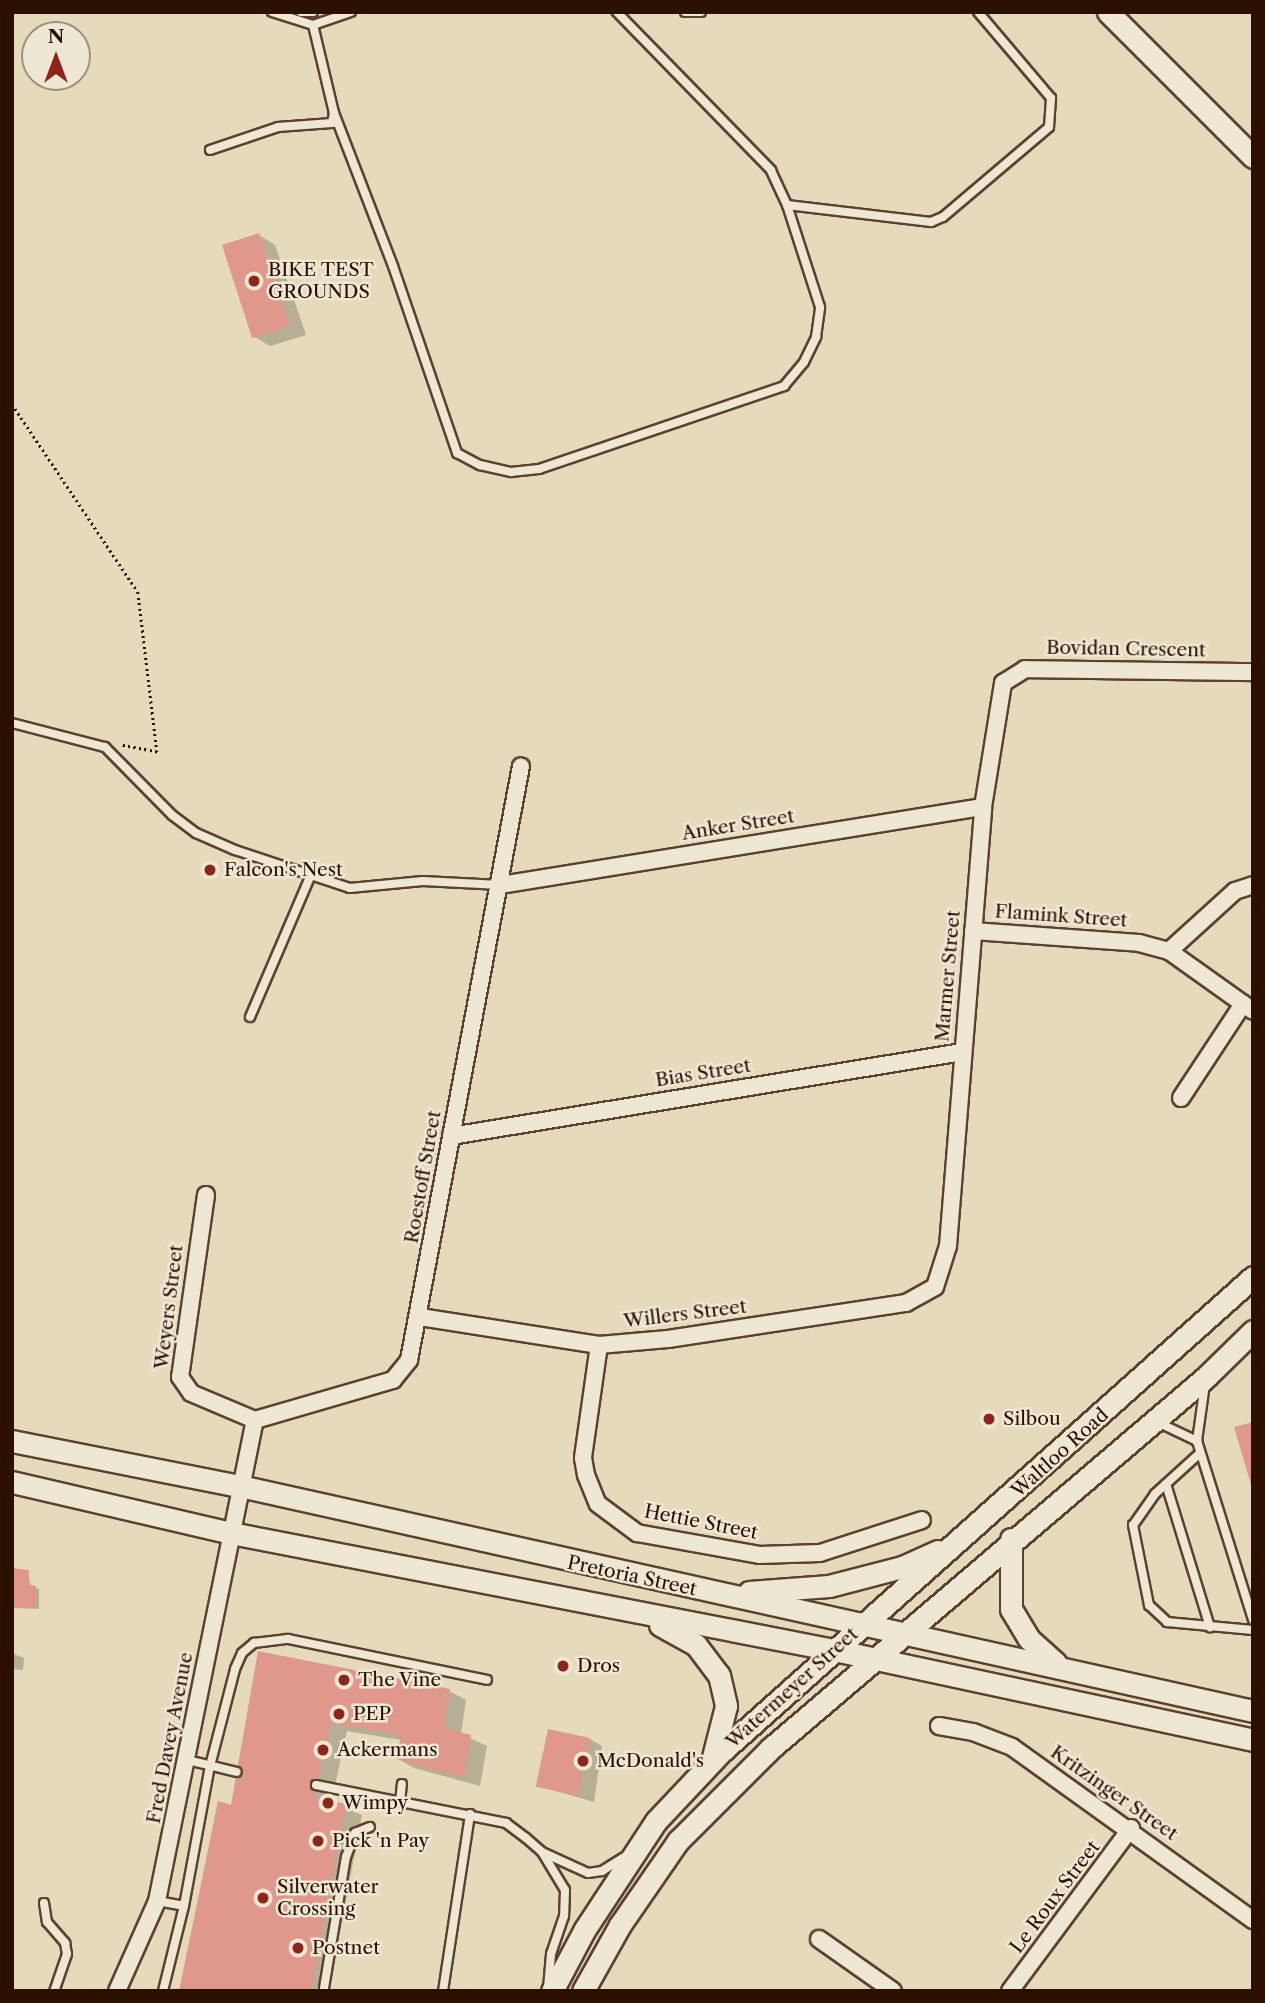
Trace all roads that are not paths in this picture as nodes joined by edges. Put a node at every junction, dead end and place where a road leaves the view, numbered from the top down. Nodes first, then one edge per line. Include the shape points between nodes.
1 (272, 12) edge
2 (301, 12) edge
3 (313, 12) edge
4 (351, 12) edge
5 (617, 12) edge
6 (685, 12) edge
7 (701, 12) edge
8 (978, 12) edge
9 (1108, 12) edge
10 (313, 25) junction
11 (334, 113) junction
12 (210, 150) dead end
13 (1253, 157) edge
14 (787, 205) junction
15 (1253, 672) edge
16 (1003, 683) joint
17 (12, 723) edge
18 (521, 766) dead end
19 (983, 807) junction
20 (310, 875) junction
21 (1253, 885) edge
22 (500, 886) junction
23 (973, 931) junction
24 (1169, 951) junction
25 (1248, 1007) edge
26 (250, 1017) dead end
27 (962, 1052) junction
28 (1181, 1098) dead end
29 (451, 1136) junction
30 (206, 1195) dead end
31 (943, 1273) joint
32 (1253, 1278) edge
33 (420, 1317) junction
34 (1253, 1332) edge
35 (599, 1345) junction
36 (1206, 1377) junction
37 (255, 1420) junction
38 (1154, 1421) junction
39 (12, 1441) edge
40 (1197, 1441) junction
41 (1200, 1452) junction
42 (12, 1482) edge
43 (1166, 1484) junction
44 (240, 1486) junction
45 (922, 1520) dead end
46 (973, 1531) junction
47 (231, 1533) junction
48 (1011, 1539) junction
49 (688, 1589) junction
50 (639, 1614) junction
51 (1253, 1620) edge
52 (863, 1625) junction
53 (1210, 1627) junction
54 (1253, 1630) edge
55 (902, 1633) junction
56 (834, 1650) junction
57 (872, 1658) junction
58 (1059, 1666) junction
59 (487, 1680) dead end
60 (1253, 1711) edge
61 (939, 1726) dead end
62 (1253, 1740) edge
63 (188, 1760) junction
64 (709, 1765) junction
65 (210, 1766) junction
66 (237, 1772) dead end
67 (402, 1784) dead end
68 (316, 1785) dead end
69 (400, 1802) junction
70 (470, 1814) junction
71 (370, 1827) dead end
72 (1131, 1828) junction
73 (643, 1842) junction
74 (542, 1852) junction
75 (158, 1901) junction
76 (44, 1903) dead end
77 (184, 1906) junction
78 (1253, 1920) edge
79 (819, 1939) dead end
80 (324, 1988) dead end
81 (54, 1991) edge
82 (117, 1991) edge
83 (163, 1991) edge
84 (443, 1991) edge
85 (550, 1991) edge
86 (583, 1991) edge
87 (893, 1991) edge
88 (1010, 1991) edge

1 - 10 lane
2 - 3 lane
4 - 10 lane
5 - 14 lane via 771,170
6 - 7 lane
8 - 14 lane via 1051,98 1049,127 943,217 931,222
9 - 13 main road
10 - 11 lane
11 - 12 lane via 330,124 278,127
11 - 14 lane via 389,254 457,453 511,472 539,469 784,386 804,362 816,337 820,307
15 - 16 street, Bovidan Crescent via 1025,669
16 - 19 street, Marmer Street
17 - 20 lane via 82,738 120,759 160,804 196,832
18 - 22 street, Roestoff Street
19 - 22 street, Anker Street
19 - 23 street, Marmer Street
20 - 22 lane via 350,888 423,881
20 - 26 lane
21 - 24 street via 1236,891
22 - 29 street, Roestoff Street
23 - 24 street, Flamink Street via 1102,938
23 - 27 street, Marmer Street
24 - 25 street, Flamink Street
25 - 28 street
27 - 29 street, Bias Street
27 - 31 street, Marmer Street
29 - 33 street, Roestoff Street
30 - 37 street, Weyers Street via 180,1377 191,1393
31 - 35 street, Willers Street via 935,1287 906,1303
32 - 46 main road, Waltloo Road
33 - 35 street, Willers Street
33 - 37 street, Roestoff Street via 409,1360 393,1380
34 - 36 main road, Waltloo Road
35 - 45 street, Hettie Street via 583,1458 586,1475 598,1504 637,1533 759,1555 820,1553
36 - 38 main road, Waltloo Road
36 - 40 lane
37 - 44 street
38 - 40 lane
38 - 48 main road, Waltloo Road
39 - 44 main road, Pretoria Street
40 - 41 lane
41 - 43 lane
41 - 51 lane
42 - 47 main road, Pretoria Street
43 - 53 lane
43 - 53 lane via 1133,1525 1149,1605 1167,1622
44 - 47 street, Fred Davey Avenue
44 - 49 main road, Pretoria Street
46 - 49 main road via 902,1567 829,1586 758,1592
46 - 52 main road, Waltloo Road
47 - 50 main road, Pretoria Street
47 - 63 street, Fred Davey Avenue
48 - 55 main road, Waltloo Road
48 - 58 main road via 1011,1609 1029,1639
49 - 52 main road, Pretoria Street
50 - 56 main road, Pretoria Street
50 - 64 main road via 696,1645 719,1675 724,1718
52 - 55 main road, Pretoria Street
52 - 56 main road, Watermeyer Street
53 - 54 lane
55 - 57 main road, Watermeyer Street
55 - 58 main road, Pretoria Street
56 - 57 main road, Pretoria Street
56 - 64 main road, Watermeyer Street
57 - 62 main road, Pretoria Street
57 - 86 main road, Watermeyer Street via 771,1748 678,1841 620,1925
58 - 60 main road, Pretoria Street
59 - 65 lane via 288,1639 254,1643 242,1653 235,1669
61 - 72 street, Kritzinger Street via 1012,1746
63 - 65 lane
63 - 75 street, Fred Davey Avenue
64 - 73 main road, Watermeyer Street
65 - 66 lane
65 - 77 lane
67 - 69 lane
68 - 69 lane
69 - 70 lane
70 - 74 lane via 506,1822
70 - 84 lane
71 - 80 lane via 355,1833 346,1857
72 - 78 street, Kritzinger Street
72 - 88 street, Le Roux Street
73 - 74 lane via 614,1865 588,1873
73 - 85 main road, Watermeyer Street
74 - 85 lane via 561,1879 566,1904 551,1954
75 - 77 lane
75 - 82 street, Fred Davey Avenue
76 - 81 lane via 51,1931 66,1947
77 - 83 lane
79 - 87 street

